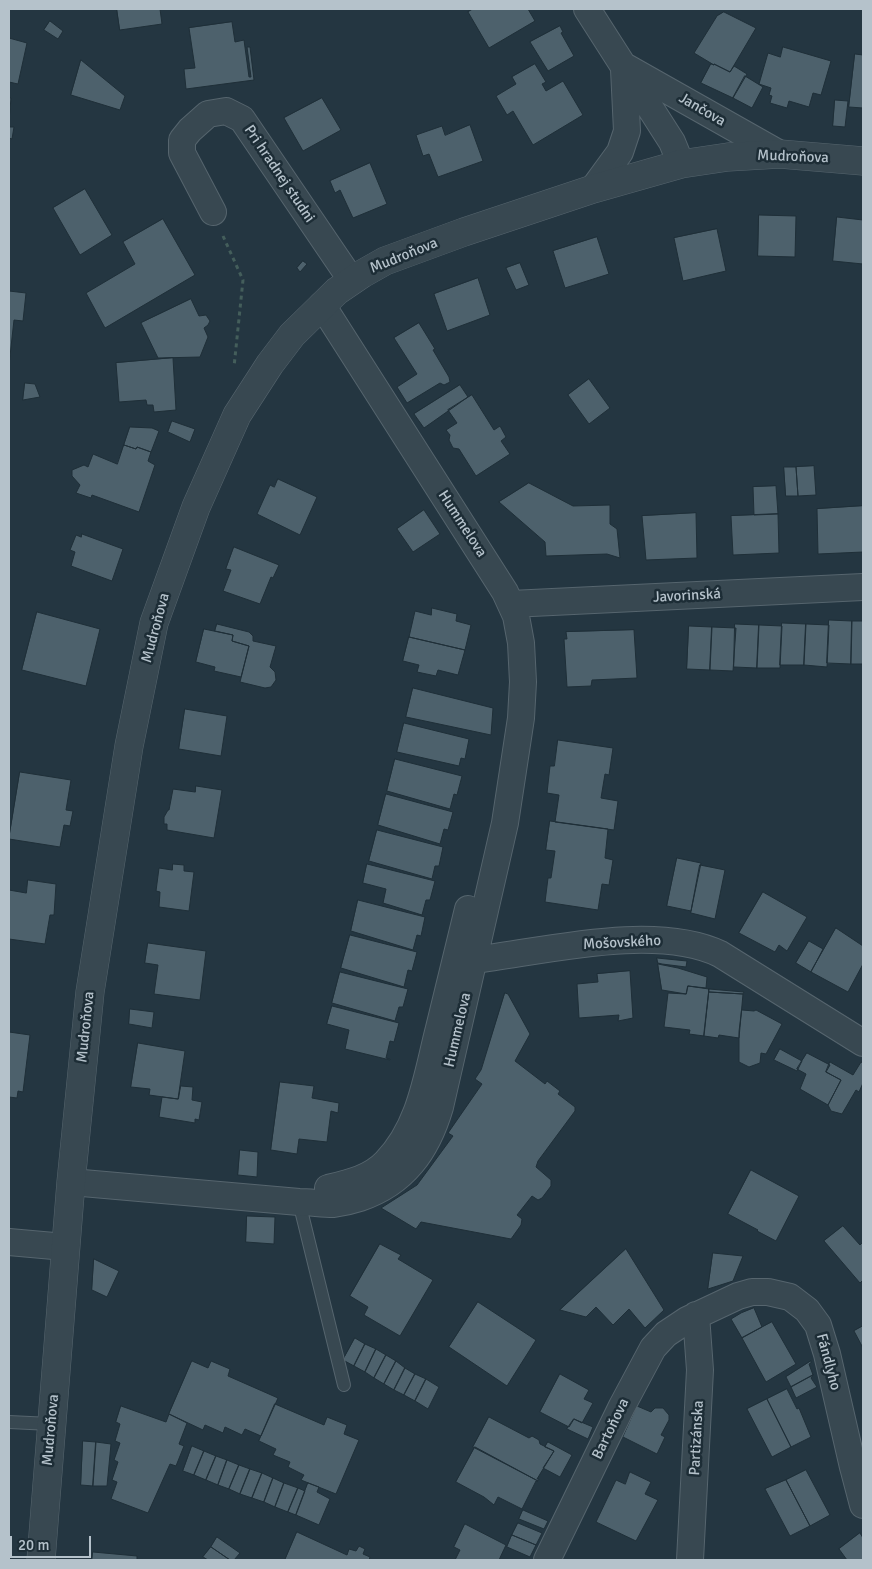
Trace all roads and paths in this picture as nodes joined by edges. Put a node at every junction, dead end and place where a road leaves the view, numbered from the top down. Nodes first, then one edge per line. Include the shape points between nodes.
1 (587, 9) edge
2 (623, 66) junction
3 (780, 154) junction
4 (863, 161) edge
5 (681, 164) junction
6 (593, 189) junction
7 (213, 212) joint
8 (352, 281) junction
9 (322, 305) junction
10 (234, 370) dead end
11 (863, 587) edge
12 (511, 604) junction
13 (513, 768) junction
14 (475, 960) junction
15 (863, 1043) edge
16 (71, 1182) junction
17 (299, 1202) junction
18 (9, 1242) edge
19 (65, 1247) junction
20 (696, 1315) junction
21 (344, 1385) dead end
22 (9, 1422) edge
23 (51, 1424) junction
24 (863, 1504) edge
25 (42, 1560) edge
26 (546, 1560) edge
27 (690, 1560) edge

1 - 2 street, Jančova
2 - 3 street, Jančova
2 - 5 street, Jančova via 672,142
2 - 6 street, Jančova via 627,131 620,152
3 - 4 street, Mudroňova
3 - 5 street, Mudroňova
5 - 6 street, Mudroňova
6 - 8 street, Mudroňova via 396,257
7 - 8 street, Pri hradnej studni via 182,153 182,140 208,114 226,111 242,119
7 - 10 path via 243,280
8 - 9 street, Mudroňova
9 - 12 street, Hummelova
9 - 16 street, Mudroňova via 281,349 237,415 196,507 154,623 129,746 90,992
11 - 12 street, Javorinská
12 - 13 street, Hummelova via 521,643 524,682
13 - 14 street, Hummelova via 506,823
13 - 17 street, Hummelova via 491,816 423,1094 412,1124 397,1149 374,1171
14 - 15 street, Mošovského via 580,944 663,940 696,945 720,954
14 - 17 street, Hummelova via 440,1107 416,1160 393,1182 371,1194 335,1204
16 - 17 street, Hummelova
16 - 19 street, Mudroňova
17 - 21 lane
18 - 19 street
19 - 23 street, Mudroňova
20 - 24 street, Fándlyho via 745,1294 761,1292 790,1297 807,1310 823,1338
20 - 26 street, Bartoňova via 666,1334 649,1353
20 - 27 street, Partizánska via 700,1370
22 - 23 lane
23 - 25 street, Mudroňova

